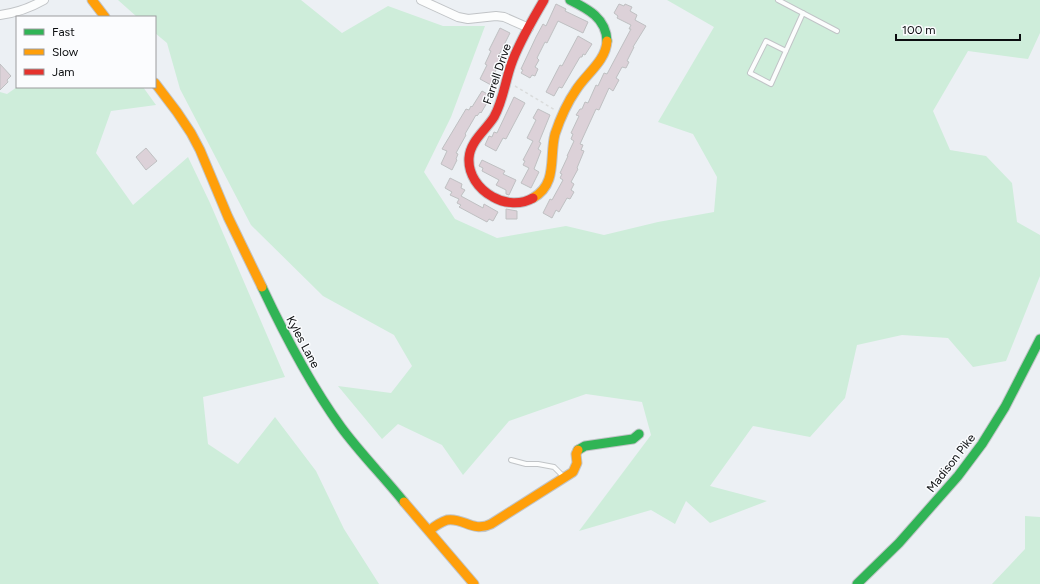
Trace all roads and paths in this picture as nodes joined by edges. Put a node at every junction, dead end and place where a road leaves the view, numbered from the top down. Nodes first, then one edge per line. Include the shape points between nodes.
1 (44, 0) edge
2 (92, 0) edge
3 (421, 0) edge
4 (544, 0) edge
5 (570, 0) edge
6 (778, 0) edge
7 (803, 13) junction
8 (0, 15) edge
9 (104, 16) edge
10 (529, 28) junction
11 (837, 31) dead end
12 (786, 51) junction
13 (506, 81) junction
14 (156, 84) edge
15 (563, 115) junction
16 (1040, 339) edge
17 (640, 434) dead end
18 (511, 460) dead end
19 (564, 477) junction
20 (430, 530) junction
21 (474, 584) edge
22 (857, 584) edge

1 - 8 street via 25,9
2 - 9 main road
3 - 10 street via 458,17 504,17
4 - 10 main road, Farrell Drive
5 - 15 main road, Farrell Drive via 600,19 608,42 602,59 580,84
6 - 7 lane
7 - 11 lane
7 - 12 lane
10 - 13 main road, Farrell Drive via 515,53
12 - 12 lane via 770,84 750,73 766,41
13 - 15 path
13 - 15 main road, Farrell Drive via 496,113 475,140 469,157 469,169 474,181 492,196 506,202 520,203 534,198 545,188 549,183 552,169 557,128
14 - 20 main road, Kyles Lane via 200,150 228,217 306,373 342,428
16 - 22 main road, Madison Pike via 1005,407 982,444 958,476 899,543
17 - 19 main road via 633,440 578,449 573,472
18 - 19 lane via 554,467
19 - 20 main road via 491,524 474,527 466,522 448,520
20 - 21 main road, Kyles Lane

